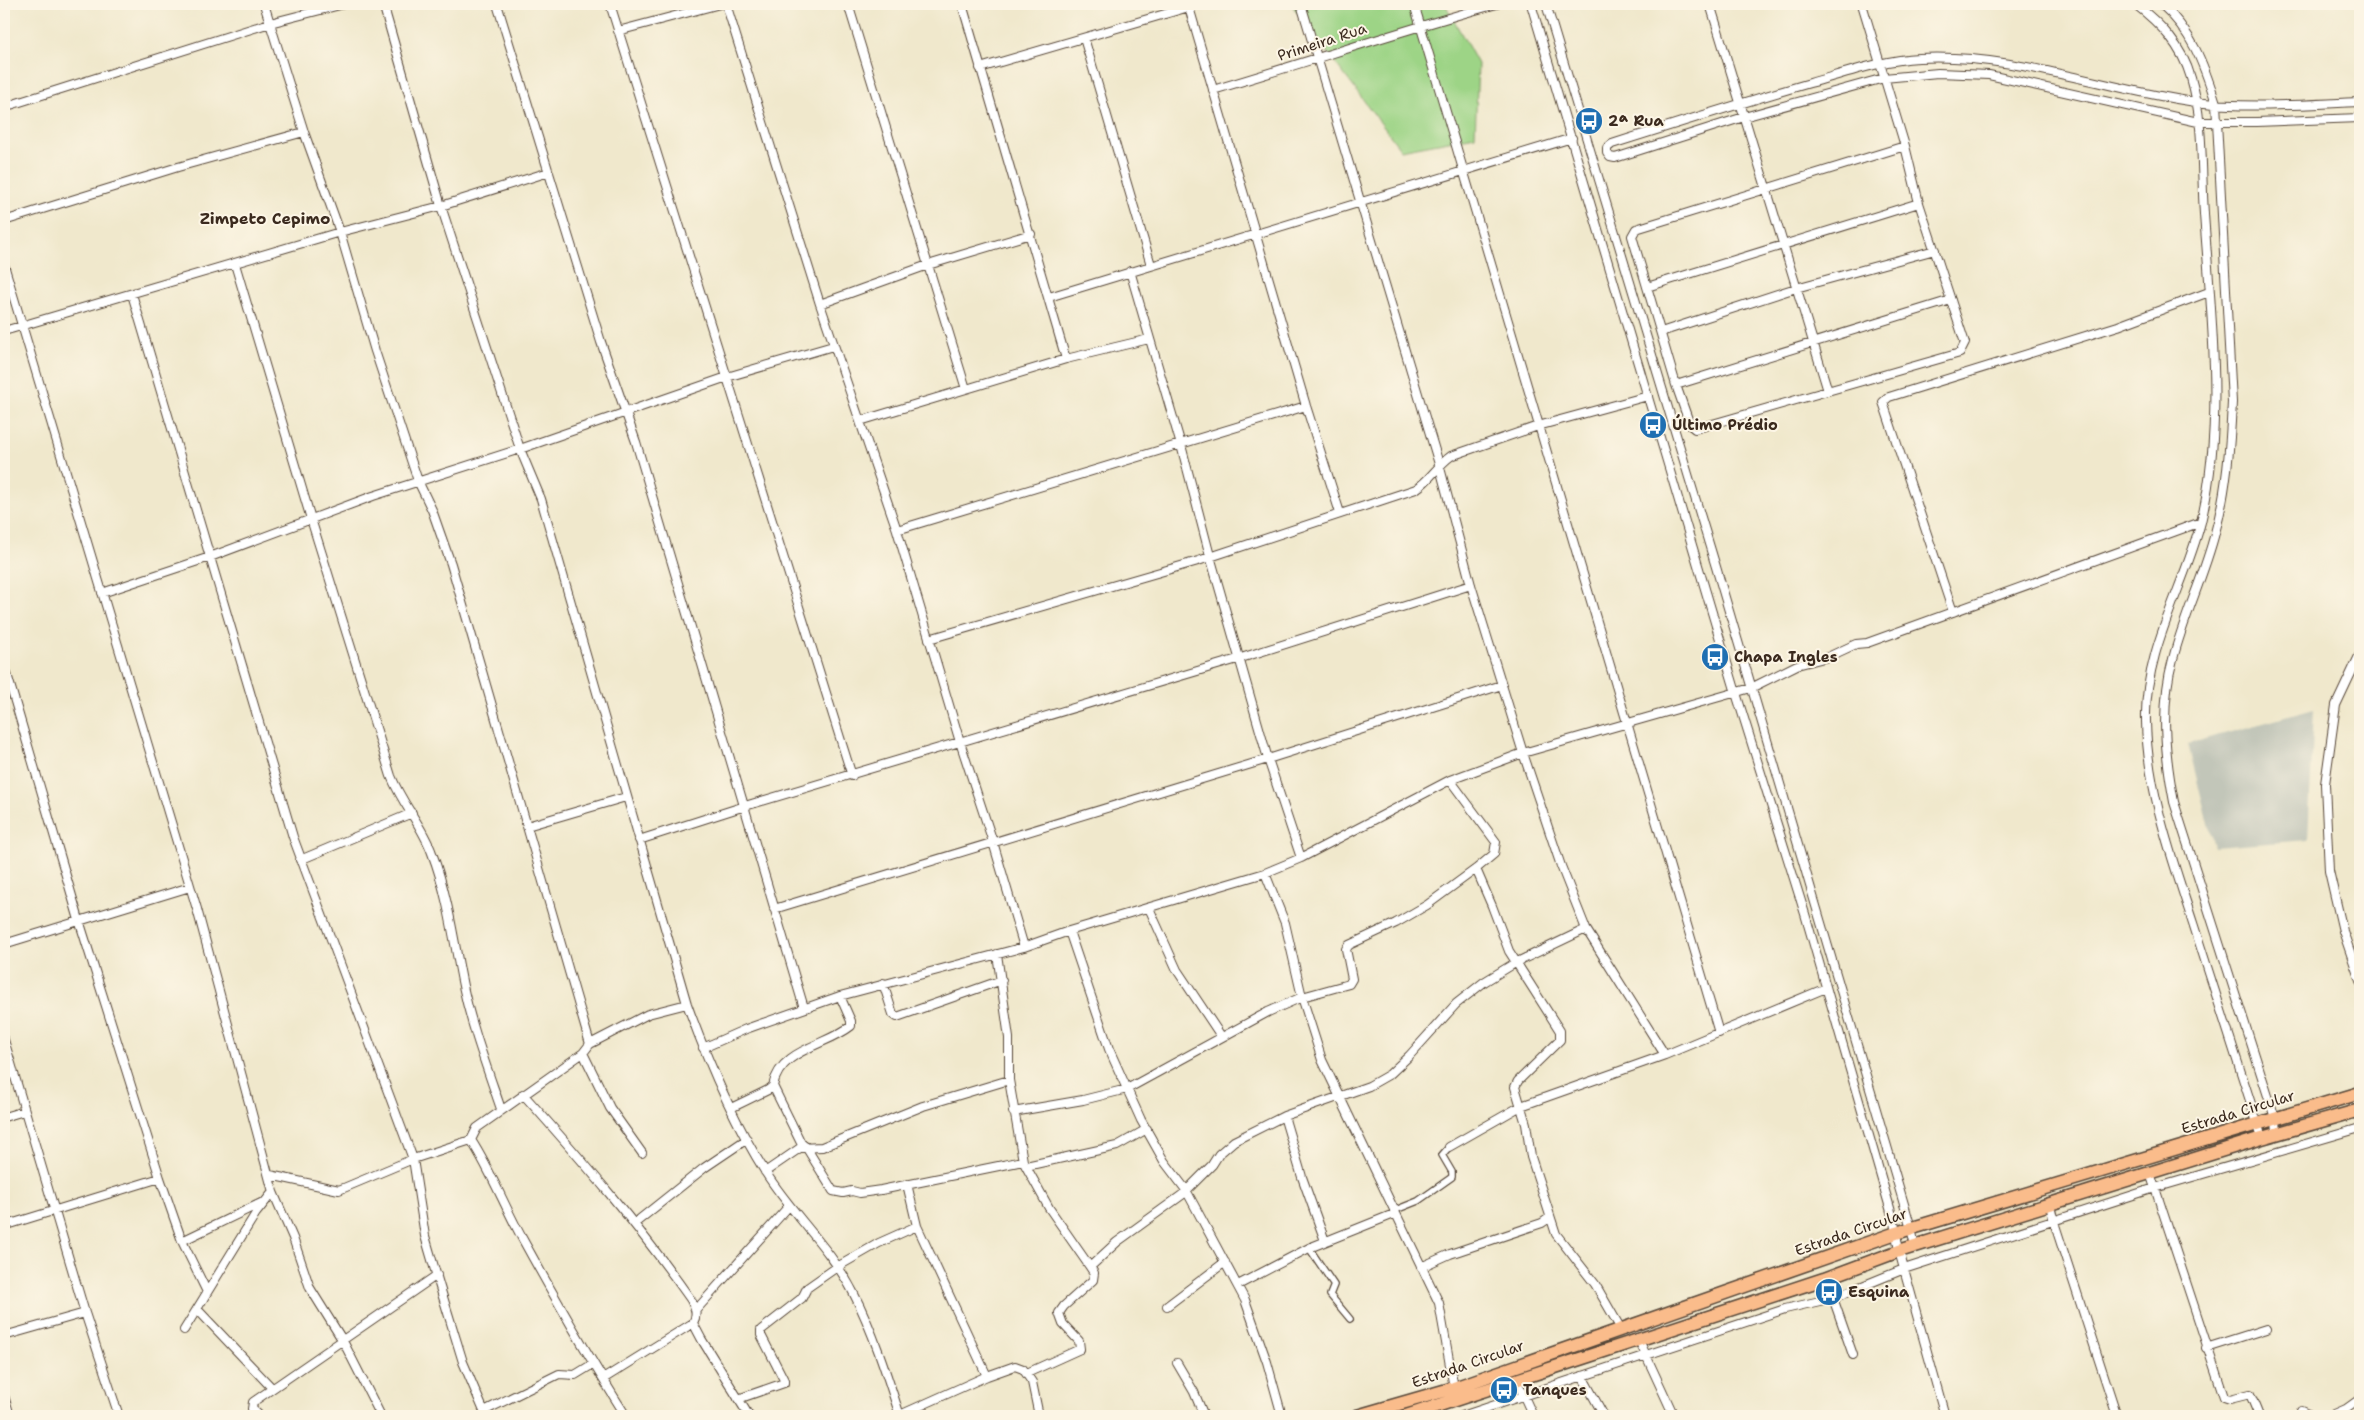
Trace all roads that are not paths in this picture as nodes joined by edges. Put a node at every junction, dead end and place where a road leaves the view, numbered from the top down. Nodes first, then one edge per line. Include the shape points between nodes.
1 (264, 4) edge
2 (344, 4) edge
3 (383, 4) edge
4 (497, 4) edge
5 (610, 4) edge
6 (720, 4) edge
7 (726, 4) edge
8 (848, 4) edge
9 (962, 4) edge
10 (1301, 4) edge
11 (1414, 4) edge
12 (1497, 4) edge
13 (1531, 4) edge
14 (1546, 4) edge
15 (1710, 4) edge
16 (1862, 4) edge
17 (2135, 4) edge
18 (2162, 4) edge
19 (1189, 6) edge
20 (270, 23) junction
21 (1420, 25) junction
22 (618, 31) junction
23 (1084, 38) junction
24 (1318, 59) junction
25 (1880, 63) junction
26 (980, 68) junction
27 (1884, 78) junction
28 (1213, 90) junction
29 (2196, 102) junction
30 (2360, 102) edge
31 (1740, 103) junction
32 (2216, 103) junction
33 (4, 107) edge
34 (1744, 117) junction
35 (2360, 118) edge
36 (2198, 122) junction
37 (2216, 122) junction
38 (304, 132) junction
39 (1572, 138) junction
40 (1905, 146) junction
41 (549, 172) junction
42 (1463, 172) junction
43 (1766, 189) junction
44 (1919, 203) junction
45 (1360, 204) junction
46 (441, 206) junction
47 (4, 221) edge
48 (340, 232) junction
49 (1030, 234) junction
50 (1258, 235) junction
51 (1783, 244) junction
52 (1935, 250) junction
53 (235, 264) junction
54 (928, 264) junction
55 (4, 265) edge
56 (1151, 265) junction
57 (1130, 271) junction
58 (1647, 287) junction
59 (1796, 288) junction
60 (2209, 292) junction
61 (132, 294) junction
62 (1049, 297) junction
63 (1951, 300) junction
64 (820, 304) junction
65 (23, 325) junction
66 (4, 331) edge
67 (1661, 332) junction
68 (1149, 340) junction
69 (1813, 344) junction
70 (833, 346) junction
71 (1066, 359) junction
72 (727, 377) junction
73 (1676, 385) junction
74 (966, 389) junction
75 (1828, 391) junction
76 (1648, 396) junction
77 (1306, 406) junction
78 (624, 412) junction
79 (860, 421) junction
80 (1538, 426) junction
81 (1182, 445) junction
82 (520, 448) junction
83 (1439, 464) junction
84 (418, 481) junction
85 (1340, 513) junction
86 (311, 519) junction
87 (2201, 522) junction
88 (897, 530) junction
89 (1210, 556) junction
90 (210, 557) junction
91 (1471, 585) junction
92 (102, 593) junction
93 (1953, 612) junction
94 (930, 640) junction
95 (2360, 654) edge
96 (1240, 658) junction
97 (4, 664) edge
98 (1502, 685) junction
99 (1751, 688) junction
100 (1736, 693) junction
101 (1627, 724) junction
102 (960, 742) junction
103 (1523, 753) junction
104 (1268, 759) junction
105 (852, 776) junction
106 (1450, 780) junction
107 (626, 797) junction
108 (745, 806) junction
109 (412, 813) junction
110 (527, 826) junction
111 (639, 840) junction
112 (993, 842) junction
113 (1301, 858) junction
114 (300, 860) junction
115 (1476, 869) junction
116 (1264, 873) junction
117 (190, 887) junction
118 (1150, 908) junction
119 (774, 909) junction
120 (79, 920) junction
121 (1586, 929) junction
122 (1069, 931) junction
123 (4, 944) edge
124 (1024, 947) junction
125 (997, 954) junction
126 (1515, 963) junction
127 (1002, 980) junction
128 (2360, 981) edge
129 (882, 983) junction
130 (1826, 988) junction
131 (840, 996) junction
132 (1302, 997) junction
133 (687, 1004) junction
134 (804, 1008) junction
135 (1719, 1033) junction
136 (1221, 1036) junction
137 (4, 1040) edge
138 (590, 1044) junction
139 (703, 1048) junction
140 (583, 1053) junction
141 (1664, 1055) junction
142 (1009, 1080) junction
143 (773, 1086) junction
144 (1127, 1089) junction
145 (2360, 1093) edge
146 (523, 1094) junction
147 (1339, 1097) junction
148 (1521, 1106) junction
149 (731, 1108) junction
150 (501, 1109) junction
151 (2360, 1110) edge
152 (24, 1111) junction
153 (1013, 1112) junction
154 (1284, 1116) junction
155 (4, 1117) edge
156 (2274, 1118) junction
157 (2257, 1123) junction
158 (2360, 1128) edge
159 (1147, 1129) junction
160 (2276, 1134) junction
161 (2262, 1138) junction
162 (747, 1139) junction
163 (471, 1140) junction
164 (806, 1146) junction
165 (1449, 1147) joint
166 (642, 1153) dead end
167 (413, 1159) junction
168 (1024, 1164) junction
169 (765, 1172) junction
170 (2150, 1173) junction
171 (270, 1175) junction
172 (160, 1178) junction
173 (907, 1184) junction
174 (2155, 1188) junction
175 (1186, 1190) junction
176 (273, 1192) junction
177 (264, 1202) junction
178 (2050, 1205) junction
179 (789, 1206) junction
180 (55, 1211) junction
181 (1394, 1212) junction
182 (1549, 1218) junction
183 (2054, 1222) junction
184 (635, 1223) junction
185 (4, 1226) edge
186 (917, 1226) junction
187 (1911, 1228) junction
188 (1896, 1232) junction
189 (182, 1241) junction
190 (1326, 1241) junction
191 (1915, 1246) junction
192 (1310, 1248) junction
193 (1899, 1251) junction
194 (1225, 1262) junction
195 (1090, 1266) junction
196 (837, 1267) junction
197 (1421, 1267) junction
198 (1904, 1270) junction
199 (437, 1275) junction
200 (1238, 1284) junction
201 (207, 1292) junction
202 (1833, 1298) junction
203 (1167, 1306) dead end
204 (198, 1308) junction
205 (696, 1310) junction
206 (85, 1313) junction
207 (1350, 1319) dead end
208 (693, 1323) junction
209 (2266, 1329) dead end
210 (184, 1330) dead end
211 (1620, 1330) junction
212 (4, 1336) edge
213 (1638, 1338) junction
214 (343, 1341) junction
215 (2206, 1348) junction
216 (1853, 1355) dead end
217 (1646, 1356) junction
218 (1178, 1363) dead end
219 (594, 1364) junction
220 (1027, 1374) junction
221 (988, 1376) junction
222 (1582, 1376) junction
223 (603, 1380) junction
224 (1516, 1380) junction
225 (272, 1388) junction
226 (1454, 1388) junction
227 (1522, 1395) junction
228 (4, 1396) edge
229 (738, 1399) junction
230 (2360, 1399) edge
231 (2302, 1411) dead end
232 (485, 1414) edge
233 (10, 1416) edge
234 (119, 1416) edge
235 (260, 1416) edge
236 (381, 1416) edge
237 (626, 1416) edge
238 (749, 1416) edge
239 (900, 1416) edge
240 (1039, 1416) edge
241 (1204, 1416) edge
242 (1282, 1416) edge
243 (1357, 1416) edge
244 (1406, 1416) edge
245 (1462, 1416) edge
246 (1533, 1416) edge
247 (1604, 1416) edge
248 (1673, 1416) edge
249 (1945, 1416) edge
250 (2117, 1416) edge
251 (2259, 1416) edge
252 (2313, 1416) edge
253 (2330, 1416) edge

1 - 20 street
2 - 20 street
3 - 46 street
4 - 41 street
5 - 22 street
6 - 22 street
7 - 64 street
8 - 54 street
9 - 26 street
10 - 24 street
11 - 21 street
12 - 21 street, Primeira Rua
13 - 39 street
14 - 99 street
15 - 31 street
16 - 25 street
17 - 29 street via 2158,21 2172,38 2191,78
18 - 32 street via 2192,40 2202,59
19 - 23 street
19 - 28 street
20 - 33 street
20 - 38 street
21 - 24 street, Primeira Rua
21 - 42 street
22 - 72 street
23 - 26 street
23 - 56 street
24 - 28 street, Primeira Rua
24 - 45 street
25 - 27 street
25 - 29 street via 1918,58 2007,62
25 - 31 street
26 - 49 street
27 - 34 street
27 - 36 street via 1989,75
27 - 40 street
28 - 50 street
29 - 32 street
29 - 36 street
30 - 32 street
31 - 34 street
31 - 34 street via 1612,144 1607,153 1615,158
32 - 37 street
34 - 43 street
35 - 37 street
36 - 37 street
36 - 60 street
37 - 156 street via 2232,402 2230,444 2223,503 2215,534 2172,661 2166,696 2166,748 2174,802
38 - 47 street
38 - 48 street
39 - 42 street
39 - 76 street
40 - 43 street
40 - 44 street
41 - 46 street
41 - 78 street
42 - 45 street
42 - 80 street
43 - 51 street
43 - 58 street via 1636,229 1632,236
44 - 51 street
44 - 52 street
45 - 50 street
45 - 83 street
46 - 48 street
46 - 82 street
48 - 53 street
48 - 84 street
49 - 54 street
49 - 62 street
50 - 56 street
50 - 77 street
51 - 58 street
51 - 59 street
52 - 59 street
52 - 63 street
53 - 61 street
53 - 86 street
54 - 64 street
54 - 74 street
55 - 65 street
56 - 57 street
57 - 62 street
57 - 68 street
58 - 67 street
59 - 67 street
59 - 69 street
60 - 87 street via 2214,431
60 - 93 street via 2118,326 1889,397 1883,402
61 - 65 street
61 - 90 street
62 - 71 street
63 - 69 street
63 - 75 street via 1965,343 1960,352
64 - 70 street
65 - 66 street
65 - 92 street
67 - 73 street
68 - 71 street
68 - 81 street
69 - 73 street
69 - 75 street
70 - 72 street
70 - 79 street
71 - 74 street
72 - 78 street
72 - 105 street
73 - 75 street via 1690,425 1695,429
74 - 79 street
76 - 80 street
76 - 100 street
77 - 81 street
77 - 85 street
78 - 82 street
78 - 108 street via 636,442
79 - 88 street
80 - 83 street via 1451,456
80 - 101 street
81 - 88 street
81 - 89 street
82 - 84 street
82 - 107 street via 541,500
83 - 85 street via 1428,481 1416,489
83 - 91 street
84 - 86 street
84 - 110 street via 432,510 450,564
85 - 89 street
86 - 90 street
86 - 109 street via 391,776 398,794
87 - 93 street
87 - 157 street via 2163,625 2153,662 2146,712 2147,738 2151,773 2168,844
88 - 94 street
89 - 94 street
89 - 96 street
90 - 92 street
90 - 114 street
91 - 96 street
91 - 98 street
92 - 117 street
93 - 99 street via 1797,665
94 - 102 street
95 - 128 street via 2336,705 2325,784 2329,871 2343,931
96 - 102 street
96 - 104 street
97 - 120 street
98 - 103 street
98 - 104 street
99 - 100 street
99 - 187 street
100 - 101 street
100 - 130 street
101 - 103 street
101 - 135 street
102 - 105 street
102 - 112 street
103 - 106 street
103 - 121 street via 1564,875
104 - 112 street
104 - 113 street
105 - 108 street
106 - 113 street
106 - 115 street via 1496,842 1494,854
107 - 110 street
107 - 111 street
108 - 111 street
108 - 119 street
109 - 114 street
109 - 150 street via 432,852 439,875 457,945 463,986
110 - 138 street
111 - 133 street
112 - 119 street
112 - 124 street
113 - 116 street
114 - 167 street
115 - 126 street
115 - 132 street via 1427,905 1349,945 1346,949 1352,979 1349,984
116 - 118 street
116 - 132 street via 1285,924
117 - 120 street
117 - 171 street
118 - 122 street
118 - 136 street via 1177,970
119 - 134 street
120 - 123 street
120 - 172 street
121 - 126 street
121 - 141 street
122 - 124 street
122 - 144 street via 1109,1048
124 - 125 street
125 - 127 street
125 - 129 street
126 - 147 street via 1456,1004 1390,1074
126 - 148 street via 1561,1036 1514,1087
127 - 129 street via 896,1017 892,1014
127 - 142 street
129 - 131 street
130 - 135 street
130 - 188 street
131 - 134 street
131 - 143 street via 851,1026 798,1054 779,1068
132 - 136 street
132 - 147 street via 1322,1060
133 - 138 street via 648,1014
133 - 139 street
134 - 139 street
135 - 141 street
136 - 144 street
137 - 152 street
138 - 140 street
139 - 149 street
140 - 146 street
140 - 166 street via 610,1108
141 - 148 street
142 - 153 street
142 - 164 street via 924,1106 822,1147
143 - 149 street
143 - 164 street via 792,1127
144 - 153 street
144 - 159 street
145 - 156 main road, Estrada Circular
146 - 150 street
146 - 184 street
147 - 154 street
147 - 181 street
148 - 165 street
148 - 182 street via 1531,1157
149 - 162 street
150 - 163 street via 477,1128
151 - 160 main road
152 - 155 street
152 - 180 street
153 - 168 street
154 - 175 street via 1234,1141
154 - 190 street
156 - 157 main road, Estrada Circular
156 - 160 street
157 - 161 street
157 - 187 main road, Estrada Circular
158 - 174 street
159 - 168 street via 1117,1146
159 - 175 street
160 - 161 main road
161 - 170 main road
162 - 169 street
162 - 184 street via 704,1168
163 - 167 street
163 - 219 street
164 - 169 street
164 - 173 street via 832,1191 860,1193
165 - 181 street via 1442,1155 1452,1177 1418,1201
167 - 171 street via 339,1190
167 - 199 street via 425,1236
168 - 173 street
168 - 195 street via 1048,1208
169 - 179 street
170 - 174 street
170 - 178 main road
171 - 176 street
172 - 180 street
172 - 189 street
173 - 186 street
174 - 183 street
174 - 215 street
175 - 194 street
175 - 195 street
176 - 177 street
176 - 214 street via 297,1247 310,1288
177 - 189 street
177 - 201 street
178 - 183 street
178 - 191 main road
179 - 196 street
179 - 205 street
180 - 185 street
180 - 206 street
181 - 190 street
181 - 197 street
182 - 197 street
182 - 211 street via 1556,1234 1595,1284
183 - 198 street
183 - 250 street
184 - 205 street
186 - 196 street
186 - 221 street
187 - 188 main road, Estrada Circular
187 - 191 street
188 - 193 street
188 - 211 main road, Estrada Circular
189 - 201 street
190 - 192 street
191 - 193 main road
192 - 200 street
192 - 207 street via 1334,1285 1331,1296
193 - 198 street
193 - 213 main road via 1824,1279
194 - 200 street
194 - 203 street
195 - 220 street via 1093,1280 1059,1313 1063,1324 1080,1341 1080,1349
196 - 229 street via 807,1288 802,1298 761,1330 784,1383
196 - 239 street via 853,1291 867,1322
197 - 226 street via 1439,1303
198 - 202 street
198 - 249 street
199 - 214 street
199 - 232 street via 464,1362
200 - 242 street via 1267,1362
201 - 204 street
202 - 216 street
202 - 217 street via 1785,1309
204 - 210 street
204 - 225 street
205 - 208 street
206 - 212 street
206 - 234 street
208 - 223 street
208 - 229 street
209 - 215 street
211 - 226 main road, Estrada Circular
213 - 217 street
213 - 224 main road
214 - 225 street
214 - 236 street
215 - 251 street via 2224,1398 2250,1394
217 - 222 street
217 - 248 street
218 - 241 street
219 - 223 street
219 - 232 street via 575,1375 559,1374
220 - 221 street via 1015,1366
220 - 240 street via 1032,1382
221 - 239 street
222 - 227 street
222 - 247 street
223 - 237 street
224 - 227 street
224 - 244 main road
225 - 235 street via 253,1402 252,1408
226 - 243 main road, Estrada Circular
227 - 245 street
227 - 246 street
228 - 233 street
229 - 238 street
230 - 253 street via 2346,1410
231 - 252 street

